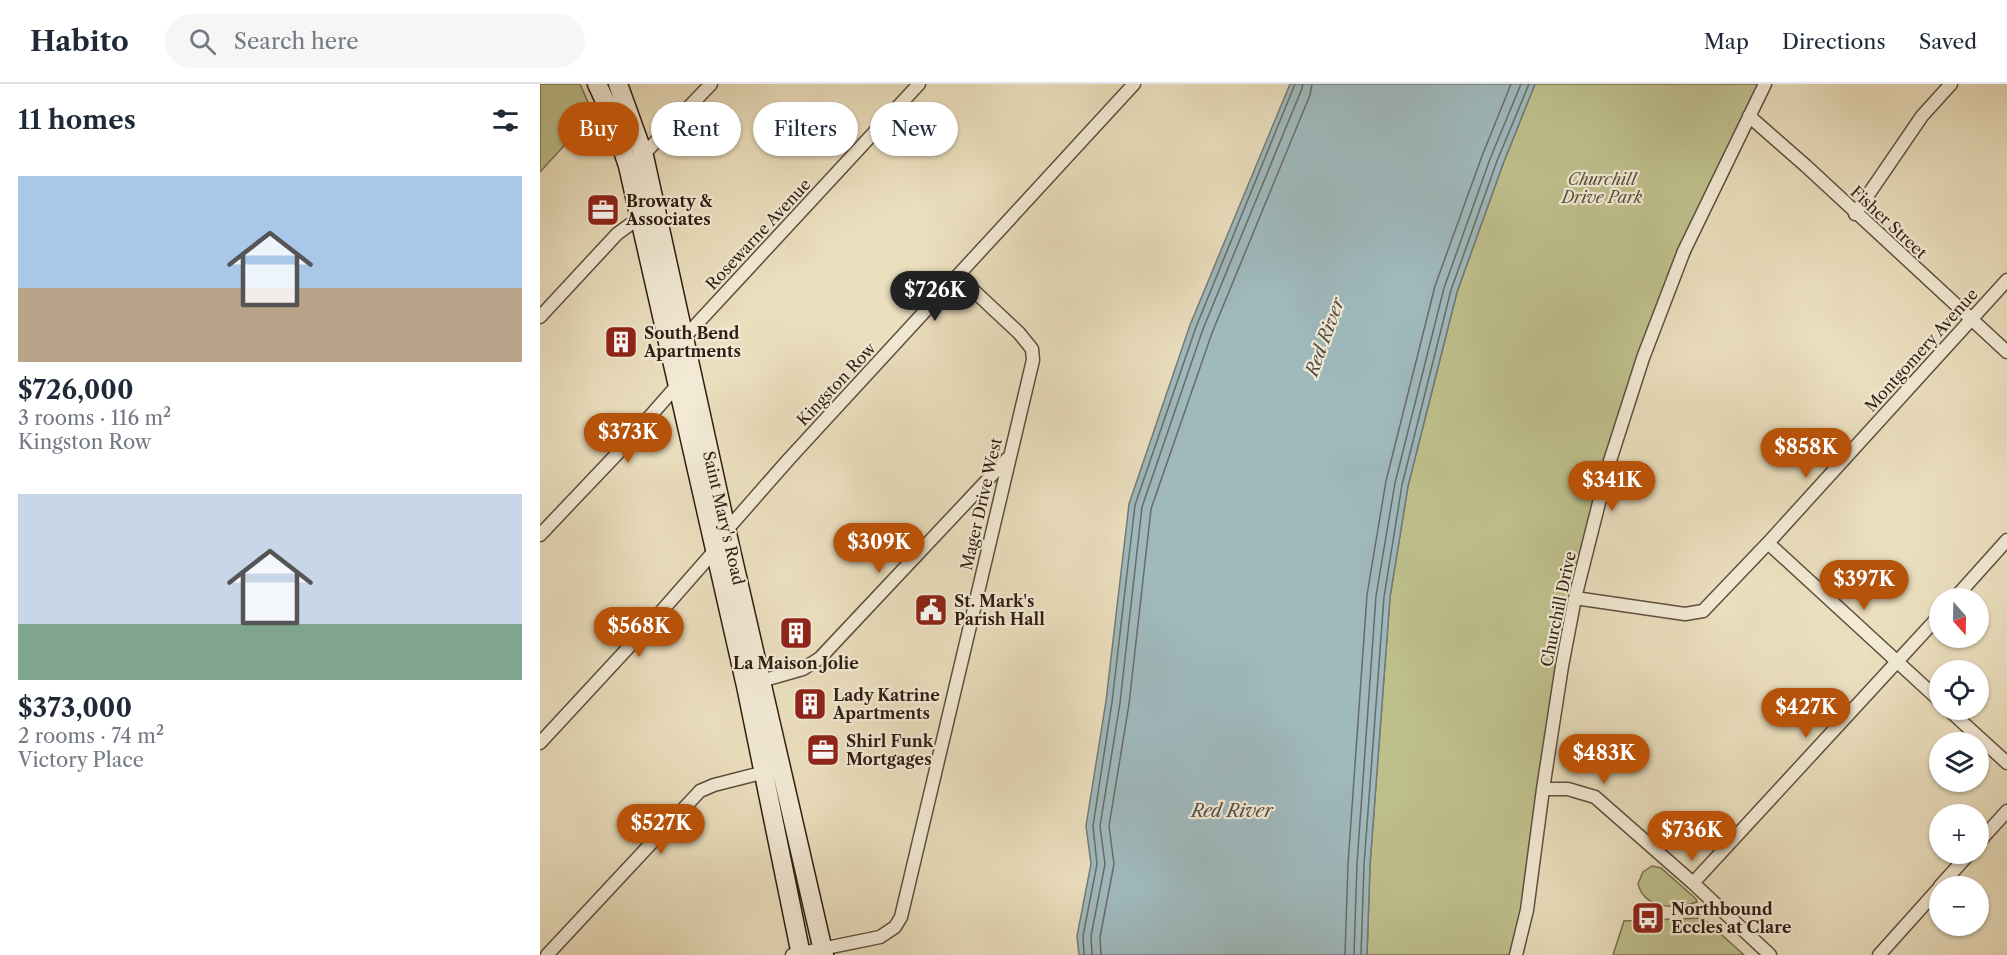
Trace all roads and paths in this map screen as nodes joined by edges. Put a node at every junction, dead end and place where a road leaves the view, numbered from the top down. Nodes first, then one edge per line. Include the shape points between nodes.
1 (597, 84) edge
2 (618, 84) edge
3 (711, 84) edge
4 (919, 84) edge
5 (1134, 84) edge
6 (1765, 84) edge
7 (1951, 84) edge
8 (1749, 116) junction
9 (644, 156) junction
10 (628, 166) junction
11 (654, 207) junction
12 (1856, 214) junction
13 (639, 218) junction
14 (958, 276) junction
15 (2007, 280) edge
16 (540, 317) edge
17 (1971, 320) junction
18 (684, 338) junction
19 (2007, 352) edge
20 (669, 354) junction
21 (691, 370) junction
22 (677, 386) junction
23 (1009, 458) junction
24 (726, 529) junction
25 (540, 535) edge
26 (2007, 540) edge
27 (1768, 543) junction
28 (715, 552) junction
29 (1963, 588) edge
30 (1575, 598) junction
31 (1929, 627) edge
32 (1898, 662) junction
33 (754, 683) junction
34 (1929, 691) edge
35 (1960, 720) edge
36 (540, 743) edge
37 (2007, 763) edge
38 (774, 770) junction
39 (1543, 789) junction
40 (2007, 811) edge
41 (1989, 831) edge
42 (1960, 864) edge
43 (1950, 876) edge
44 (1693, 883) junction
45 (1929, 899) edge
46 (809, 953) edge
47 (548, 955) edge
48 (1516, 955) edge
49 (1770, 955) edge
50 (1879, 955) edge

1 - 10 main road, Saint Mary's Road
2 - 9 main road, Saint Mary's Road
3 - 9 street
4 - 18 street, Rosewarne Avenue
5 - 14 street, Kingston Row
6 - 8 street, Churchill Drive
7 - 12 street via 1922,116
8 - 12 street, Fisher Street
8 - 30 street, Churchill Drive via 1684,251 1643,358 1608,468
9 - 10 street
9 - 11 main road, Saint Mary's Road
10 - 13 main road, Saint Mary's Road
11 - 13 street
11 - 18 main road, Saint Mary's Road
12 - 17 street, Fisher Street
13 - 16 street via 617,234
13 - 20 main road, Saint Mary's Road
14 - 23 street, Mager Drive West via 1032,349
14 - 24 street, Kingston Row
15 - 17 street, Montgomery Avenue
17 - 19 street, Fisher Street
17 - 27 street, Montgomery Avenue
18 - 20 street, Rosewarne Avenue
18 - 21 main road, Saint Mary's Road
20 - 22 main road, Saint Mary's Road
21 - 22 street
21 - 24 main road, Saint Mary's Road
22 - 25 street
22 - 28 main road, Saint Mary's Road
23 - 33 street via 820,658 803,669
23 - 46 street, Mager Drive West via 901,917 895,927 880,937
24 - 28 street, Kingston Row
24 - 33 main road, Saint Mary's Road
26 - 29 street
27 - 30 street, Montgomery Avenue via 1712,603 1693,614
27 - 32 street
28 - 33 main road, Saint Mary's Road
28 - 36 street, Kingston Row
30 - 39 street, Churchill Drive
31 - 32 street
32 - 34 street
32 - 44 street
33 - 38 main road, Saint Mary's Road
35 - 37 street
38 - 46 main road, Saint Mary's Road
38 - 47 street via 700,791
39 - 44 street via 1568,789 1595,797
39 - 48 street, Churchill Drive via 1527,910
40 - 41 street
42 - 43 street
44 - 49 street
45 - 50 street

